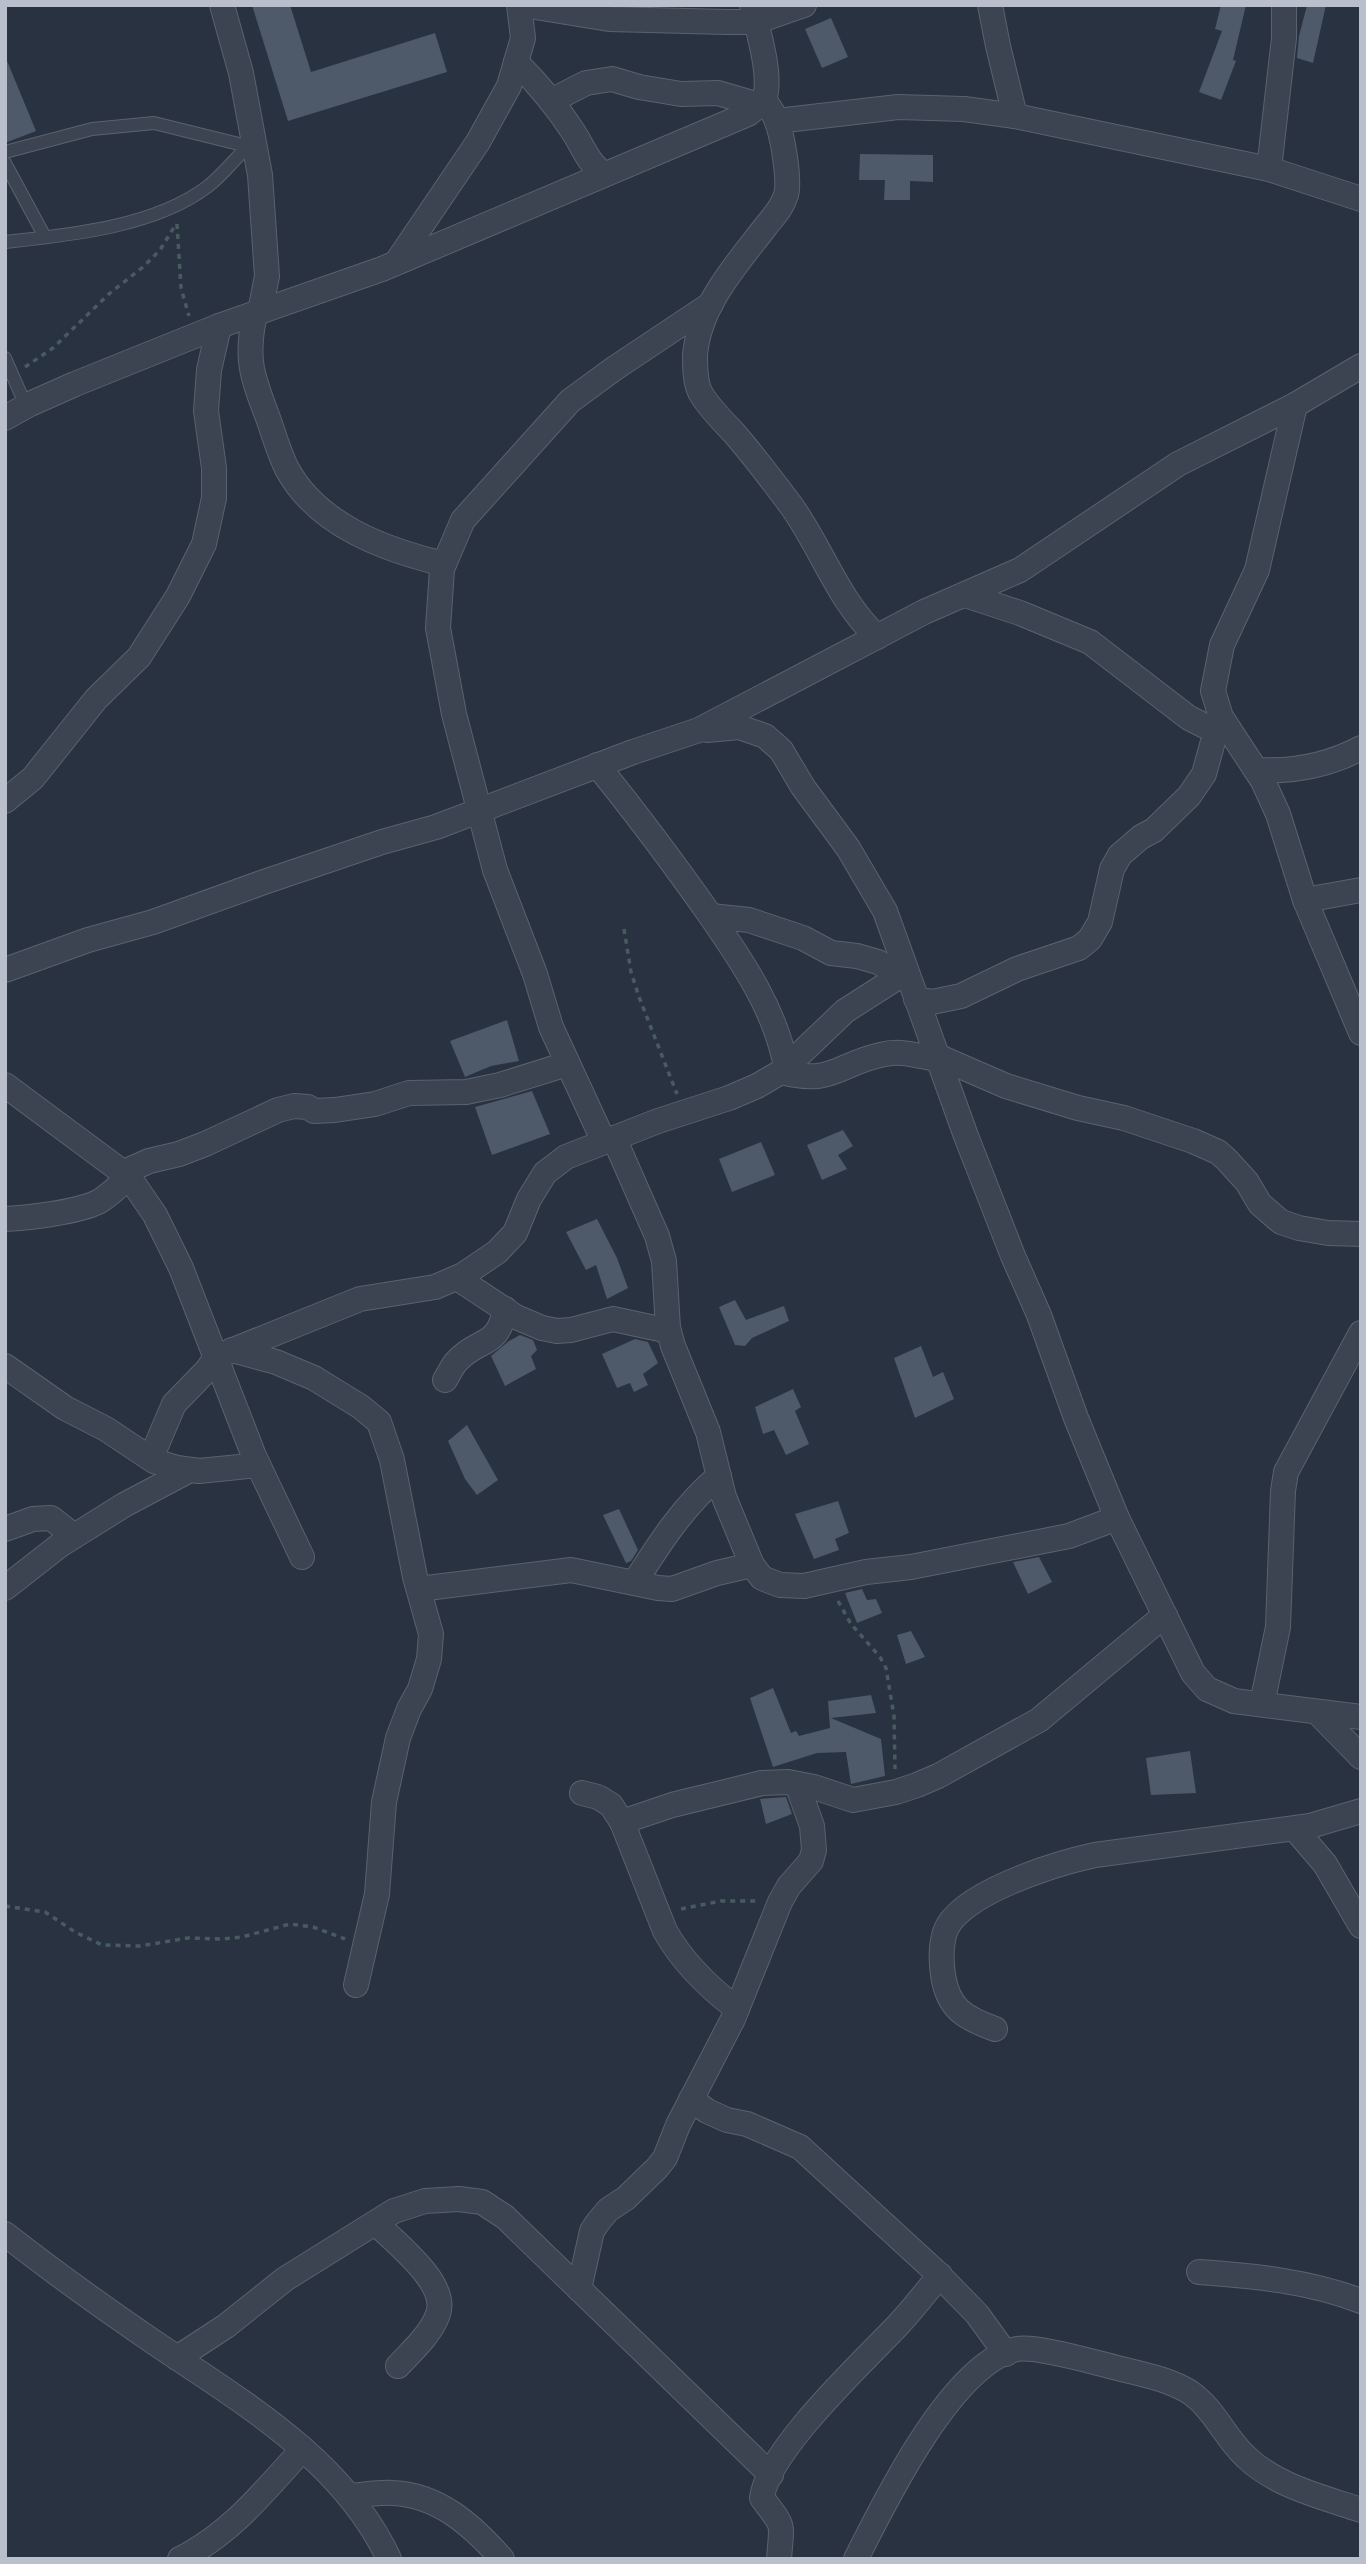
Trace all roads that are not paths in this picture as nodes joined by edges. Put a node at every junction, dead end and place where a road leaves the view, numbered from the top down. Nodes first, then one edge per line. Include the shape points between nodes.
1 (222, 5) edge
2 (521, 5) edge
3 (804, 5) edge
4 (990, 5) edge
5 (1284, 5) edge
6 (754, 14) edge
7 (516, 62) junction
8 (551, 102) junction
9 (767, 108) junction
10 (1015, 116) junction
11 (250, 143) junction
12 (5, 152) edge
13 (5, 163) edge
14 (1269, 169) junction
15 (604, 174) junction
16 (1361, 199) edge
17 (45, 237) junction
18 (5, 242) edge
19 (395, 263) junction
20 (711, 304) junction
21 (257, 313) junction
22 (219, 326) junction
23 (5, 358) edge
24 (1361, 366) edge
25 (1294, 405) junction
26 (16, 412) edge
27 (444, 564) junction
28 (965, 595) junction
29 (877, 637) junction
30 (1223, 727) junction
31 (699, 730) junction
32 (1361, 748) edge
33 (597, 765) junction
34 (1256, 770) junction
35 (5, 801) edge
36 (480, 810) junction
37 (1361, 890) edge
38 (1304, 900) junction
39 (711, 916) junction
40 (5, 970) edge
41 (904, 974) junction
42 (916, 999) junction
43 (1361, 1033) edge
44 (938, 1058) junction
45 (567, 1064) junction
46 (784, 1070) junction
47 (5, 1085) edge
48 (609, 1140) junction
49 (125, 1175) junction
50 (5, 1219) edge
51 (1361, 1234) edge
52 (457, 1278) junction
53 (505, 1309) junction
54 (669, 1331) junction
55 (1361, 1333) edge
56 (224, 1353) junction
57 (5, 1366) edge
58 (445, 1380) dead end
59 (150, 1458) junction
60 (258, 1465) junction
61 (190, 1470) junction
62 (719, 1476) junction
63 (1117, 1518) junction
64 (5, 1529) edge
65 (74, 1536) junction
66 (302, 1557) dead end
67 (752, 1566) junction
68 (635, 1582) junction
69 (5, 1588) edge
70 (419, 1589) junction
71 (1165, 1615) junction
72 (1262, 1704) junction
73 (1318, 1713) junction
74 (1361, 1717) edge
75 (1361, 1757) edge
76 (797, 1784) junction
77 (582, 1793) dead end
78 (1361, 1811) edge
79 (622, 1822) junction
80 (1295, 1829) junction
81 (1361, 1926) edge
82 (356, 1985) dead end
83 (737, 2009) junction
84 (995, 2029) dead end
85 (691, 2099) junction
86 (376, 2223) junction
87 (5, 2234) edge
88 (1199, 2272) dead end
89 (940, 2275) junction
90 (579, 2288) junction
91 (1361, 2301) edge
92 (1006, 2354) junction
93 (177, 2358) junction
94 (398, 2366) dead end
95 (302, 2450) junction
96 (771, 2475) junction
97 (349, 2496) junction
98 (1361, 2510) edge
99 (180, 2559) edge
100 (389, 2559) edge
101 (502, 2559) edge
102 (779, 2559) edge
103 (856, 2559) edge

1 - 11 street via 242,73
2 - 6 street via 652,22
2 - 7 street via 523,38
3 - 6 street
4 - 10 street
5 - 14 street
6 - 9 street
7 - 8 street
7 - 19 street via 509,86 478,142
8 - 9 street via 586,83 612,79 681,94 718,93
8 - 15 street
9 - 10 street via 941,108
9 - 15 street
9 - 20 street via 788,186 785,198
10 - 14 street
11 - 12 lane via 154,124 92,129
11 - 17 lane via 207,187 178,204 96,230
11 - 21 street via 260,175 267,276
13 - 17 lane
14 - 16 street
15 - 19 street
17 - 18 lane
19 - 21 street
20 - 27 street via 570,401 463,520
20 - 29 street via 698,332 699,391 792,506 844,599
21 - 22 street
21 - 27 street via 250,336 253,381 288,469 309,499 371,541
22 - 26 street
22 - 35 street via 206,411 214,498 204,544 139,657 96,699 33,778
23 - 26 lane via 13,377
24 - 25 street
25 - 28 street via 1178,464 1020,570
25 - 30 street via 1257,570 1222,645 1213,691
27 - 36 street via 438,628 454,714
28 - 29 street
28 - 30 street via 1090,642 1189,718 1205,726
29 - 31 street
30 - 34 street
30 - 42 street via 1204,774 1189,796 1120,855 1112,869 1100,922 1090,939 1079,948 1017,969 961,996 932,1002
31 - 33 street
31 - 41 street via 739,727 765,736 781,750 885,911
32 - 34 street via 1301,769
33 - 36 street
33 - 39 street
34 - 38 street via 1278,814
36 - 40 street
36 - 45 street via 495,870
37 - 38 street
38 - 43 street
39 - 41 street via 749,920 831,953 878,962
39 - 46 street via 764,1002 781,1041
41 - 42 street
41 - 46 street via 845,1011
42 - 44 street
44 - 46 street via 881,1054 819,1077 797,1077
44 - 51 street via 1006,1086 1193,1141 1226,1159 1261,1204 1282,1222
44 - 63 street
45 - 48 street
45 - 49 street via 466,1092 409,1093 335,1110 294,1106 278,1110 205,1144 149,1161
46 - 48 street via 729,1098
47 - 49 street
48 - 52 street via 566,1157 545,1173 515,1233 498,1252
48 - 54 street via 657,1236 664,1261
49 - 50 street via 99,1201 29,1218
49 - 56 street via 155,1214
52 - 53 street
52 - 56 street via 417,1291 360,1299
53 - 54 street via 557,1331 612,1320
53 - 58 street via 495,1337 456,1361
54 - 62 street via 708,1432
55 - 72 street via 1286,1472 1278,1627
56 - 59 street via 174,1404
56 - 60 street
56 - 70 street via 276,1362 314,1378 379,1422 392,1460
57 - 59 street
59 - 61 street
60 - 61 street
60 - 66 street
61 - 65 street
62 - 67 street
62 - 68 street via 679,1519
63 - 67 street via 1056,1538 804,1586 780,1585 762,1578
63 - 71 street
64 - 65 street via 51,1518
65 - 69 street
67 - 68 street via 672,1589
68 - 70 street via 570,1570
70 - 82 street via 431,1634 429,1659 398,1738 384,1802 377,1894
71 - 72 street via 1193,1674 1208,1689 1234,1701
71 - 76 street via 1039,1720 938,1776 896,1792 853,1800
72 - 73 street
73 - 74 street
73 - 75 street
76 - 79 street via 762,1783
76 - 83 street via 812,1826 814,1850 811,1861 780,1902
77 - 79 street via 611,1805
78 - 80 street
79 - 83 street via 673,1945 689,1966
80 - 81 street via 1325,1864
80 - 84 street via 1095,1855 1033,1872 983,1896 958,1913 946,1930 941,1960 955,2008 968,2019
83 - 85 street
85 - 89 street via 727,2120 800,2147
85 - 90 street via 657,2168 608,2210 593,2231
86 - 90 street via 394,2211 425,2201 482,2202 505,2217
86 - 93 street via 285,2279
86 - 94 street via 431,2279 439,2295 438,2316
87 - 93 street
88 - 91 street via 1291,2281
89 - 92 street
89 - 96 street via 830,2396 777,2461
90 - 96 street
92 - 98 street via 1019,2349 1084,2359 1180,2387 1203,2403 1258,2467 1281,2481
92 - 103 street via 984,2365 966,2383 919,2442
93 - 95 street via 250,2406
95 - 97 street
95 - 99 street via 237,2521
96 - 102 street via 762,2498 781,2524
97 - 100 street
97 - 101 street via 393,2493 430,2500 460,2517

